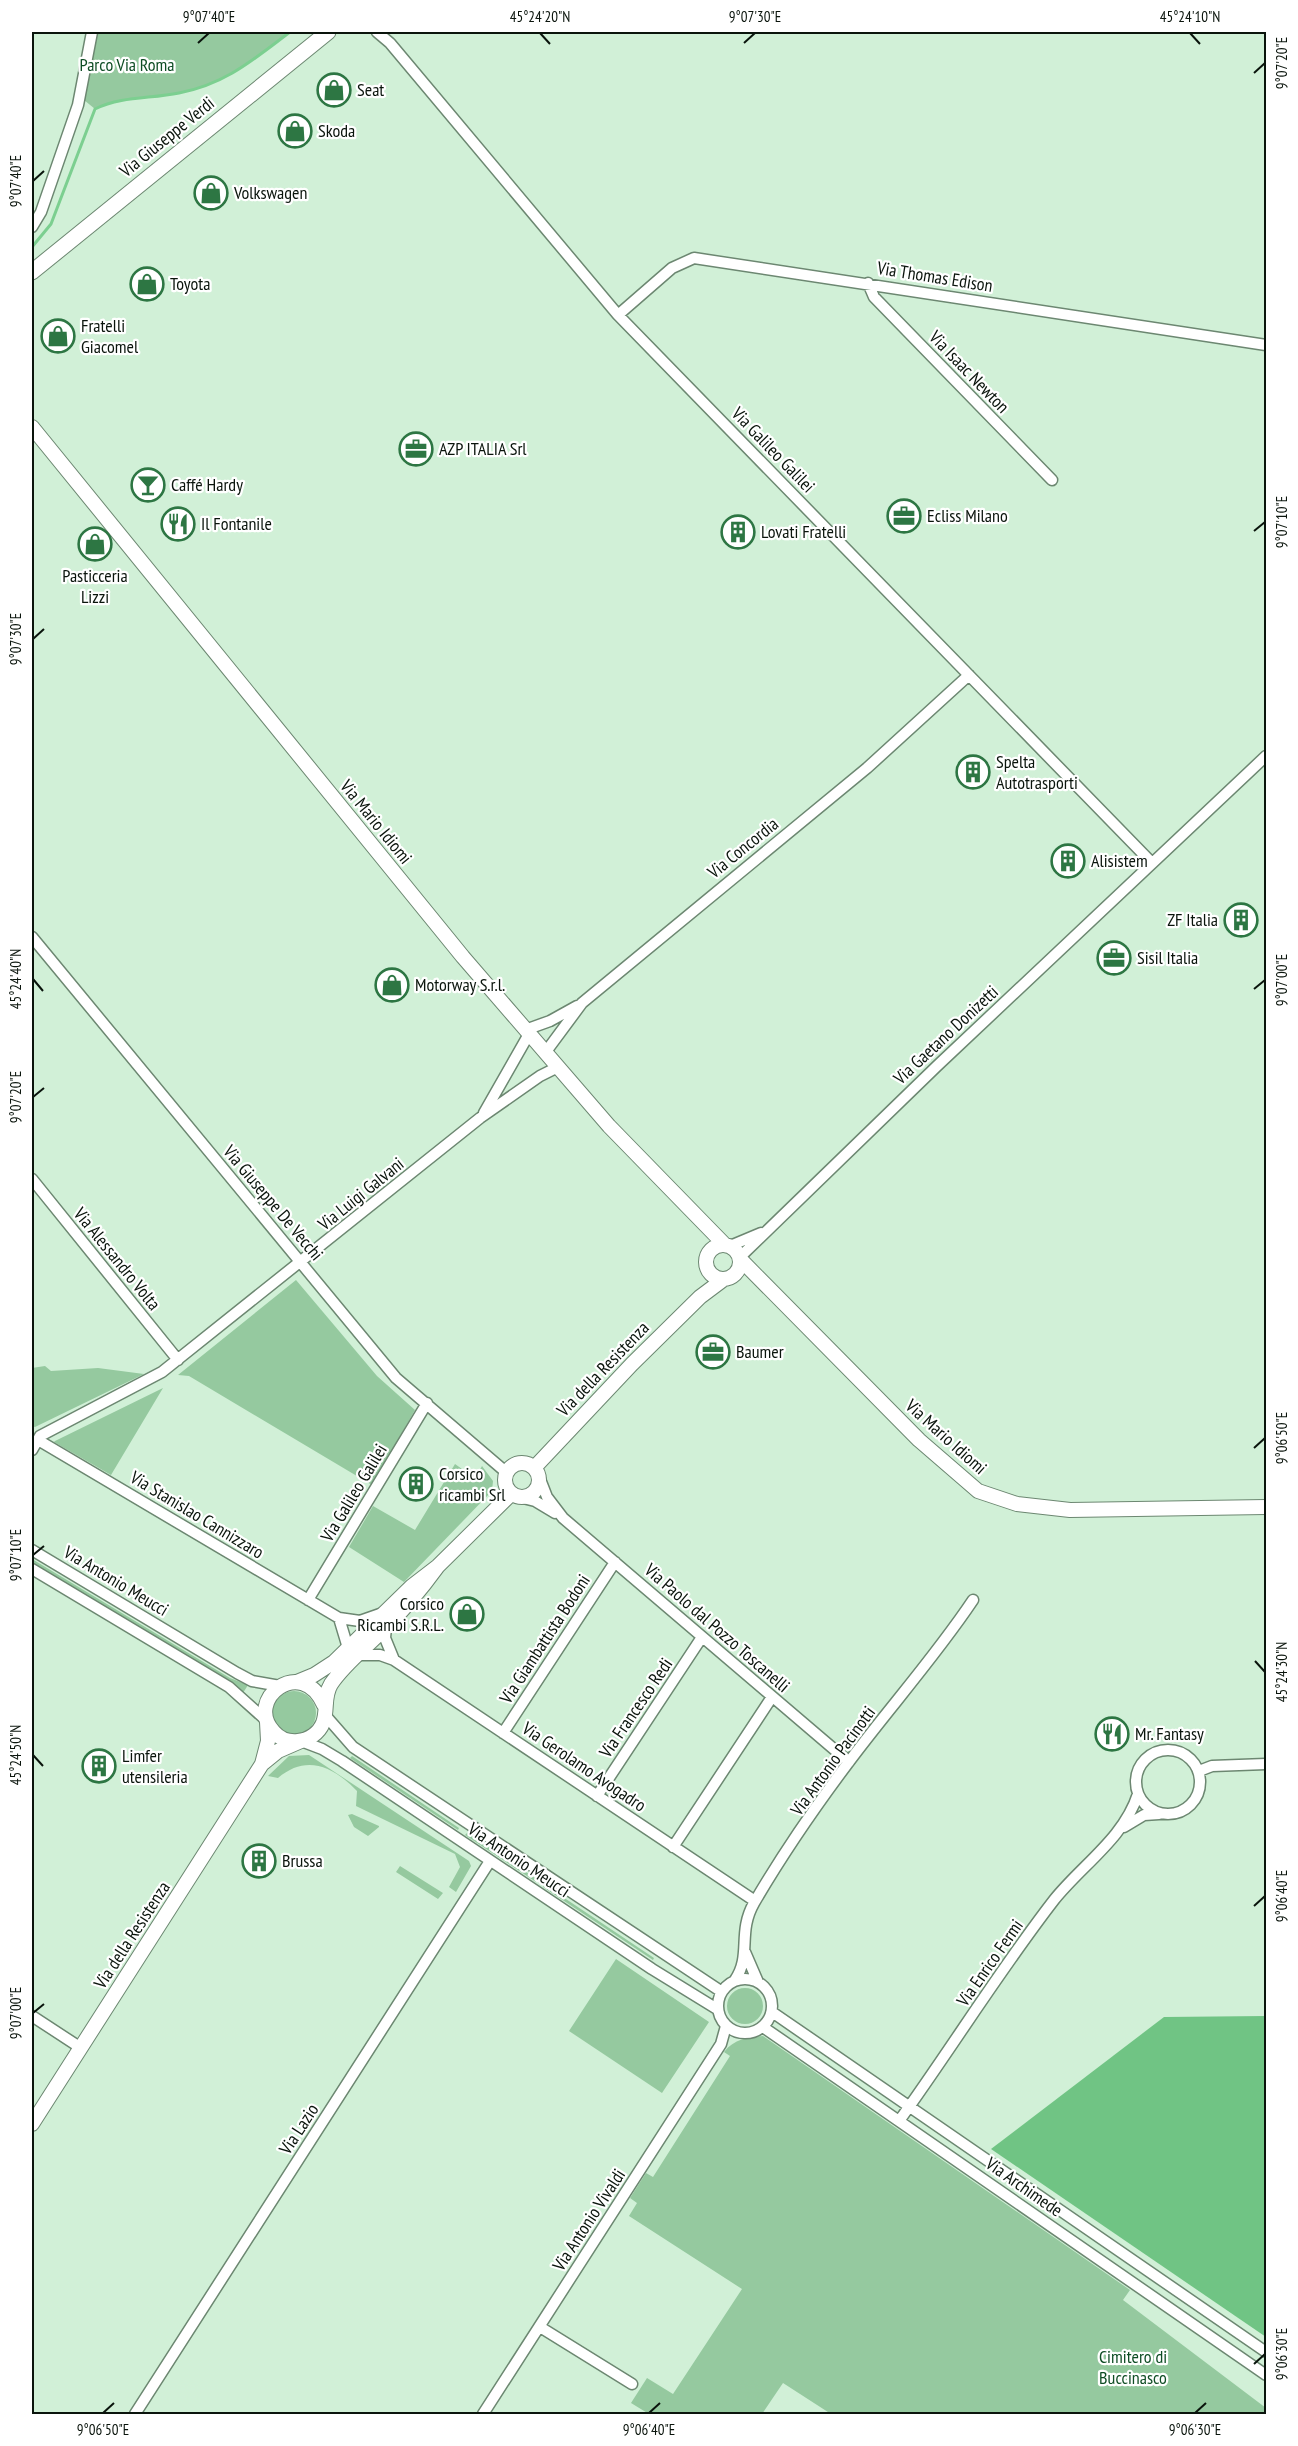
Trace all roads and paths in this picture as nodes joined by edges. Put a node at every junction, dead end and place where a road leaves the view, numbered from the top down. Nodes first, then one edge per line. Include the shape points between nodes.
1 (92, 32) edge
2 (328, 32) edge
3 (377, 32) edge
4 (384, 32) edge
5 (390, 43) junction
6 (32, 227) edge
7 (32, 272) edge
8 (868, 283) junction
9 (618, 315) junction
10 (1266, 345) edge
11 (32, 427) edge
12 (1052, 480) dead end
13 (969, 675) junction
14 (1266, 756) edge
15 (1152, 863) junction
16 (32, 937) edge
17 (582, 1003) junction
18 (527, 1032) junction
19 (545, 1053) junction
20 (558, 1067) junction
21 (480, 1119) junction
22 (32, 1179) edge
23 (707, 1227) junction
24 (764, 1232) junction
25 (727, 1245) junction
26 (711, 1250) junction
27 (740, 1259) junction
28 (302, 1263) junction
29 (707, 1268) junction
30 (729, 1278) junction
31 (761, 1282) junction
32 (700, 1298) junction
33 (178, 1360) junction
34 (427, 1403) junction
35 (38, 1440) junction
36 (32, 1450) edge
37 (507, 1473) junction
38 (537, 1474) junction
39 (517, 1496) junction
40 (1266, 1507) edge
41 (563, 1518) junction
42 (32, 1550) edge
43 (615, 1562) junction
44 (438, 1566) junction
45 (32, 1569) edge
46 (308, 1600) junction
47 (973, 1600) dead end
48 (388, 1609) junction
49 (339, 1618) junction
50 (386, 1627) junction
51 (702, 1637) junction
52 (353, 1652) junction
53 (394, 1660) junction
54 (297, 1682) junction
55 (280, 1686) junction
56 (772, 1697) junction
57 (325, 1710) junction
58 (267, 1721) junction
59 (503, 1733) junction
60 (301, 1741) junction
61 (849, 1762) junction
62 (262, 1764) junction
63 (1266, 1764) edge
64 (1199, 1771) junction
65 (1138, 1794) junction
66 (597, 1796) junction
67 (1161, 1814) junction
68 (1119, 1831) junction
69 (674, 1847) junction
70 (490, 1860) junction
71 (755, 1901) junction
72 (744, 1952) junction
73 (735, 1980) junction
74 (758, 1982) junction
75 (722, 1992) junction
76 (717, 2009) junction
77 (772, 2012) junction
78 (32, 2016) edge
79 (763, 2027) junction
80 (731, 2029) junction
81 (81, 2048) junction
82 (909, 2107) junction
83 (899, 2121) junction
84 (32, 2124) edge
85 (540, 2327) junction
86 (1266, 2352) edge
87 (1266, 2375) edge
88 (632, 2385) dead end
89 (135, 2415) edge
90 (483, 2415) edge

1 - 6 street via 78,105 41,212
2 - 7 main road, Via Giuseppe Verdi
3 - 5 street, Via Galileo Galilei
4 - 5 street, Via Galileo Galilei
5 - 9 street, Via Galileo Galilei
8 - 9 street, Via Thomas Edison via 694,258 672,268
8 - 10 street, Via Thomas Edison
8 - 12 street, Via Isaac Newton via 874,297
9 - 13 street, Via Galileo Galilei
11 - 18 street, Via Mario Idiomi
13 - 15 street, Via Galileo Galilei
13 - 17 street, Via Concordia via 867,768
14 - 15 street
15 - 24 street, Via Gaetano Donizetti
16 - 28 street, Via Giuseppe De Vecchi
17 - 18 street
17 - 19 street, Via Concordia
18 - 19 street, Via Mario Idiomi
18 - 21 street, Via Luigi Galvani
19 - 20 street, Via Mario Idiomi
20 - 21 street, Via Luigi Galvani
20 - 23 street, Via Mario Idiomi
21 - 28 street, Via Luigi Galvani
22 - 33 street, Via Alessandro Volta
23 - 25 street, Via Mario Idiomi
23 - 26 street
24 - 25 street, Via Gaetano Donizetti
24 - 27 street, Via Gaetano Donizetti
25 - 26 street
25 - 27 street
26 - 29 street
27 - 30 street via 739,1269
27 - 31 street, Via Mario Idiomi
28 - 33 street, Via Luigi Galvani
28 - 34 street, Via Giuseppe De Vecchi via 396,1378
29 - 30 street via 714,1276
29 - 32 street
30 - 31 street
30 - 32 street, Via della Resistenza
31 - 40 street, Via Mario Idiomi via 919,1440 978,1491 1017,1504 1070,1510
32 - 38 street, Via della Resistenza via 632,1364
33 - 35 street, Via Luigi Galvani
34 - 37 street, Via Giuseppe De Vecchi
34 - 46 street, Via Galileo Galilei
35 - 36 street
35 - 46 street, Via Stanislao Cannizzaro
37 - 38 street via 523,1463
37 - 39 street via 505,1481
38 - 39 street via 534,1493
38 - 41 street, Via Paolo dal Pozzo Toscanelli via 547,1497
39 - 41 street, Via Paolo dal Pozzo Toscanelli via 535,1501
39 - 44 street
41 - 43 street, Via Paolo dal Pozzo Toscanelli
42 - 55 street, Via Antonio Meucci via 237,1673 252,1681
43 - 51 street, Via Paolo dal Pozzo Toscanelli
43 - 59 street, Via Giambattista Bodoni
44 - 48 street
44 - 50 street
45 - 58 street, Via Antonio Meucci via 229,1688
46 - 49 street, Via Stanislao Cannizzaro
47 - 61 street, Via Antonio Pacinotti via 921,1673
48 - 49 street, Via Stanislao Cannizzaro via 360,1622
48 - 52 street
49 - 52 street
50 - 52 street
50 - 53 street via 385,1638
51 - 56 street, Via Paolo dal Pozzo Toscanelli
51 - 66 street, Via Francesco Redi
52 - 53 street, Via Gerolamo Avogadro
52 - 54 street
52 - 57 street via 332,1683
53 - 59 street, Via Gerolamo Avogadro
54 - 55 street
54 - 57 street via 313,1688
55 - 58 street via 269,1698
56 - 61 street, Via Paolo dal Pozzo Toscanelli
56 - 69 street
57 - 60 street via 319,1730
57 - 75 street, Via Antonio Meucci via 353,1746
58 - 60 street via 278,1737
58 - 62 street, Via della Resistenza via 268,1741
59 - 66 street, Via Gerolamo Avogadro
60 - 62 street, Via della Resistenza via 278,1751
60 - 70 street, Via Antonio Meucci via 342,1761
61 - 71 street, Via Antonio Pacinotti
62 - 81 street, Via della Resistenza
63 - 64 street via 1212,1766
64 - 65 street via 1184,1754 1160,1750 1147,1757 1138,1770
64 - 67 street via 1196,1799 1181,1812
65 - 67 street via 1147,1807
65 - 68 street
66 - 69 street, Via Gerolamo Avogadro
67 - 68 street via 1144,1815
68 - 82 street, Via Enrico Fermi via 1054,1900
69 - 71 street, Via Gerolamo Avogadro
70 - 76 street, Via Antonio Meucci
70 - 89 street, Via Lazio
71 - 72 street, Via Antonio Pacinotti via 743,1931
72 - 73 street, Via Antonio Pacinotti
72 - 74 street, Via Antonio Pacinotti
73 - 74 street
73 - 75 street
74 - 77 street via 770,1995
75 - 76 street
76 - 80 street
77 - 79 street
77 - 82 street, Via Archimede
78 - 81 street
79 - 80 street via 745,2034
79 - 83 street, Via Archimede
80 - 85 street, Via Antonio Vivaldi
81 - 84 street, Via della Resistenza
82 - 83 street, Via Enrico Fermi
82 - 86 street, Via Archimede
83 - 87 street, Via Archimede
85 - 88 street
85 - 90 street, Via Antonio Vivaldi

